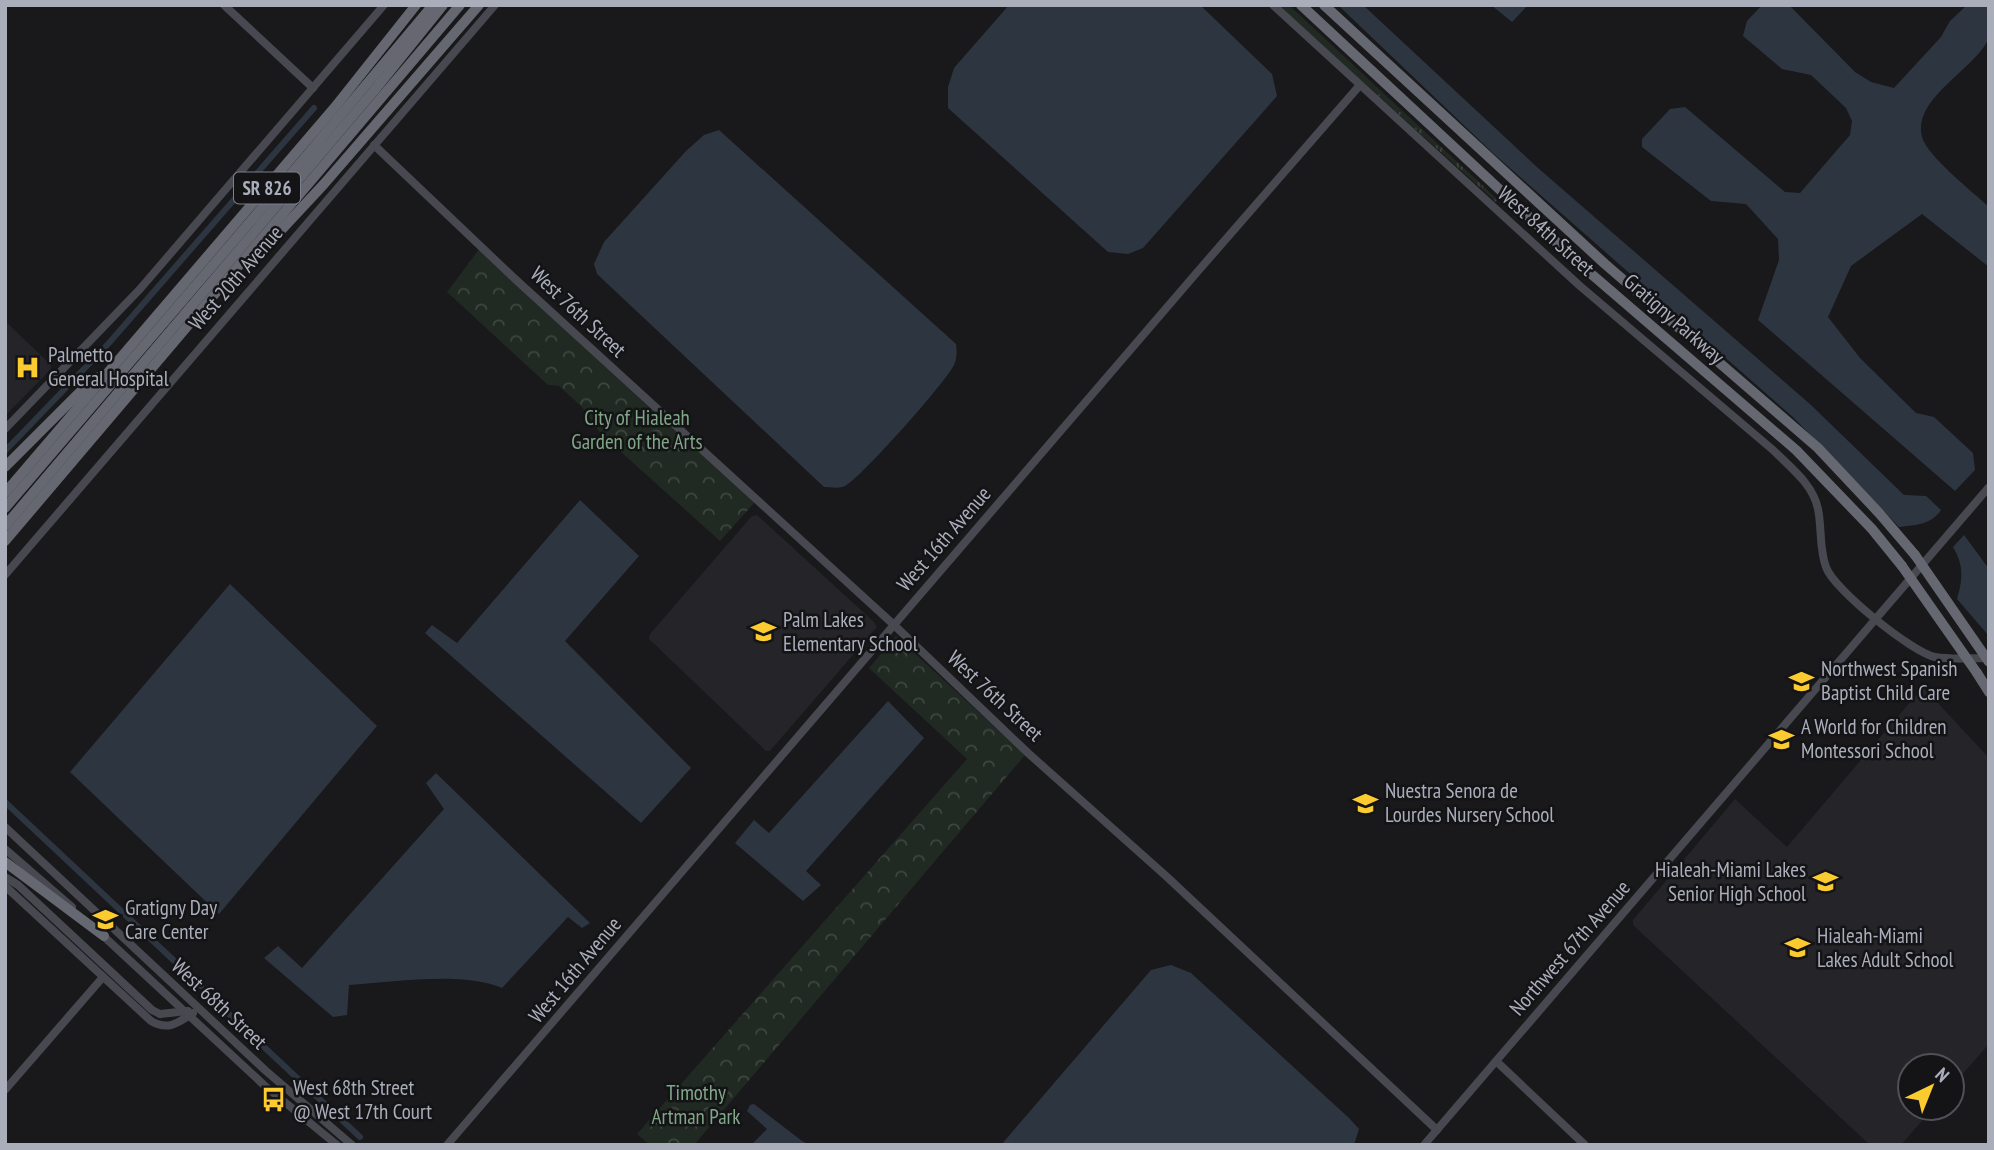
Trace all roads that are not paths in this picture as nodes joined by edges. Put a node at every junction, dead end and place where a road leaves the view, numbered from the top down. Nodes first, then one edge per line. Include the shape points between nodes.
1 (224, 5) edge
2 (384, 5) edge
3 (416, 5) edge
4 (427, 5) edge
5 (433, 5) edge
6 (443, 5) edge
7 (460, 5) edge
8 (479, 5) edge
9 (495, 5) edge
10 (1273, 5) edge
11 (1301, 5) edge
12 (1324, 5) edge
13 (374, 75) junction
14 (1360, 85) junction
15 (313, 88) junction
16 (374, 145) junction
17 (235, 271) junction
18 (114, 367) junction
19 (5, 429) edge
20 (5, 467) edge
21 (1989, 487) edge
22 (5, 493) edge
23 (5, 508) edge
24 (5, 526) edge
25 (5, 541) edge
26 (5, 575) edge
27 (1876, 618) junction
28 (894, 624) junction
29 (1989, 660) edge
30 (1989, 692) edge
31 (5, 827) edge
32 (5, 849) edge
33 (5, 862) edge
34 (5, 877) edge
35 (5, 886) edge
36 (104, 936) junction
37 (103, 977) junction
38 (119, 979) junction
39 (167, 995) junction
40 (199, 1009) junction
41 (187, 1013) junction
42 (160, 1014) junction
43 (1496, 1061) junction
44 (5, 1090) edge
45 (1437, 1130) junction
46 (337, 1145) edge
47 (352, 1145) edge
48 (447, 1145) edge
49 (1424, 1145) edge
50 (1585, 1145) edge

1 - 15 street
2 - 15 street
3 - 18 highway, SR 826
4 - 13 highway
5 - 13 highway
6 - 24 highway
7 - 17 highway, SR 826
8 - 17 highway via 324,184 270,242
9 - 16 street, West 20th Avenue
10 - 14 street, West 84th Street
11 - 30 highway, Gratigny Parkway, bridge via 1572,257 1796,450 1902,566
12 - 29 highway, Gratigny Parkway, bridge via 1605,264 1818,448 1914,555
13 - 23 highway
14 - 27 street, West 84th Street via 1580,286 1801,478 1818,509 1825,567 1833,580
14 - 28 street, West 16th Avenue
15 - 19 street via 124,307
16 - 26 street, West 20th Avenue
16 - 28 street, West 76th Street
17 - 25 highway, SR 826
18 - 20 highway via 81,391
18 - 22 highway, SR 826
21 - 27 street, Northwest 67th Avenue
27 - 29 street, West 84th Street via 1934,657
27 - 43 street, Northwest 67th Avenue
28 - 45 street, West 76th Street
28 - 48 street, West 16th Avenue
31 - 40 street, West 68th Street
32 - 36 street, West 68th Street
33 - 36 highway
34 - 38 street
35 - 37 street
36 - 39 street, West 68th Street
37 - 38 street
37 - 41 street via 145,1016 164,1027
37 - 44 street
38 - 42 street
39 - 41 street, West 68th Street
39 - 42 street via 168,1006
40 - 41 street
40 - 47 street, West 68th Street
41 - 42 street
41 - 46 street, West 68th Street
43 - 45 street, Northwest 67th Avenue
43 - 50 street
45 - 49 street, Northwest 67th Avenue

